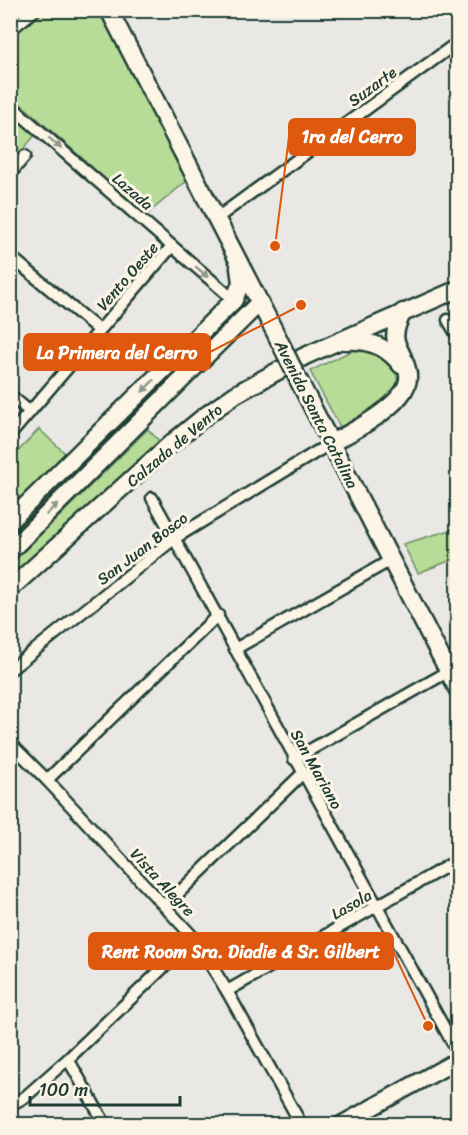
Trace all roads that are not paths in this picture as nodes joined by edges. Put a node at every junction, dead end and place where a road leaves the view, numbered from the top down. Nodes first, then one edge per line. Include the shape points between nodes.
1 (35, 10) edge
2 (109, 10) edge
3 (10, 30) edge
4 (458, 42) edge
5 (10, 105) edge
6 (25, 156) dead end
7 (10, 174) edge
8 (217, 218) junction
9 (172, 246) junction
10 (10, 256) edge
11 (239, 261) junction
12 (458, 289) edge
13 (234, 300) junction
14 (259, 303) junction
15 (403, 312) junction
16 (448, 320) dead end
17 (100, 331) junction
18 (458, 337) edge
19 (335, 342) junction
20 (10, 395) edge
21 (398, 397) junction
22 (30, 412) junction
23 (10, 435) edge
24 (331, 444) junction
25 (152, 498) dead end
26 (10, 521) edge
27 (175, 538) junction
28 (10, 551) edge
29 (391, 560) junction
30 (10, 588) edge
31 (218, 615) junction
32 (236, 649) junction
33 (453, 669) edge
34 (10, 670) edge
35 (458, 690) edge
36 (10, 744) edge
37 (294, 759) junction
38 (302, 774) junction
39 (47, 780) junction
40 (458, 860) edge
41 (165, 906) junction
42 (377, 906) junction
43 (194, 938) junction
44 (227, 991) junction
45 (458, 1053) edge
46 (68, 1059) junction
47 (458, 1060) edge
48 (10, 1106) edge
49 (105, 1125) edge
50 (301, 1125) edge
51 (342, 1125) edge

1 - 3 street
2 - 8 main road, Avenida Santa Catalina
4 - 8 street, Suzarte
5 -> 9 street, Lazada
6 - 7 street
8 - 11 main road, Avenida Santa Catalina
9 -> 13 street, Lazada
9 - 17 street, Vento Oeste
10 - 17 street
11 - 13 main road via 241,283
11 - 14 main road, Avenida Santa Catalina
12 - 15 main road, Calzada de Vento
13 - 14 main road via 251,299
13 -> 26 main road
14 - 24 main road, Avenida Santa Catalina, bridge
28 -> 14 main road
15 - 19 main road, Calzada de Vento
15 - 21 main road via 394,337 408,375
16 - 18 street
17 - 22 street, Vento Oeste
19 - 21 main road via 368,342 395,357 403,372
19 - 30 main road, Calzada de Vento via 236,394 205,416
20 - 22 street
21 - 24 main road via 389,408
22 - 23 street, Vento Oeste
24 - 27 street, San Juan Bosco
24 - 29 main road, Avenida Santa Catalina
25 - 27 street, San Mariano
27 - 31 street, San Mariano
27 - 34 street, San Juan Bosco
29 - 32 street
29 - 33 main road, Avenida Santa Catalina
31 - 32 street, San Mariano
31 - 39 street
32 - 37 street, San Mariano
33 - 35 main road, Avenida Santa Catalina
33 - 37 street
36 - 39 street, Vista Alegre
37 - 38 street, San Mariano
38 - 41 street
38 - 42 street, San Mariano
39 - 41 street, Vista Alegre
40 - 42 street, Lasola
41 - 43 street, Vista Alegre
42 - 44 street, Lasola
42 - 45 street, San Mariano
43 - 44 street, Vista Alegre
43 - 46 street
44 - 50 street, Vista Alegre
46 - 48 street
46 - 49 street
47 - 51 main road

